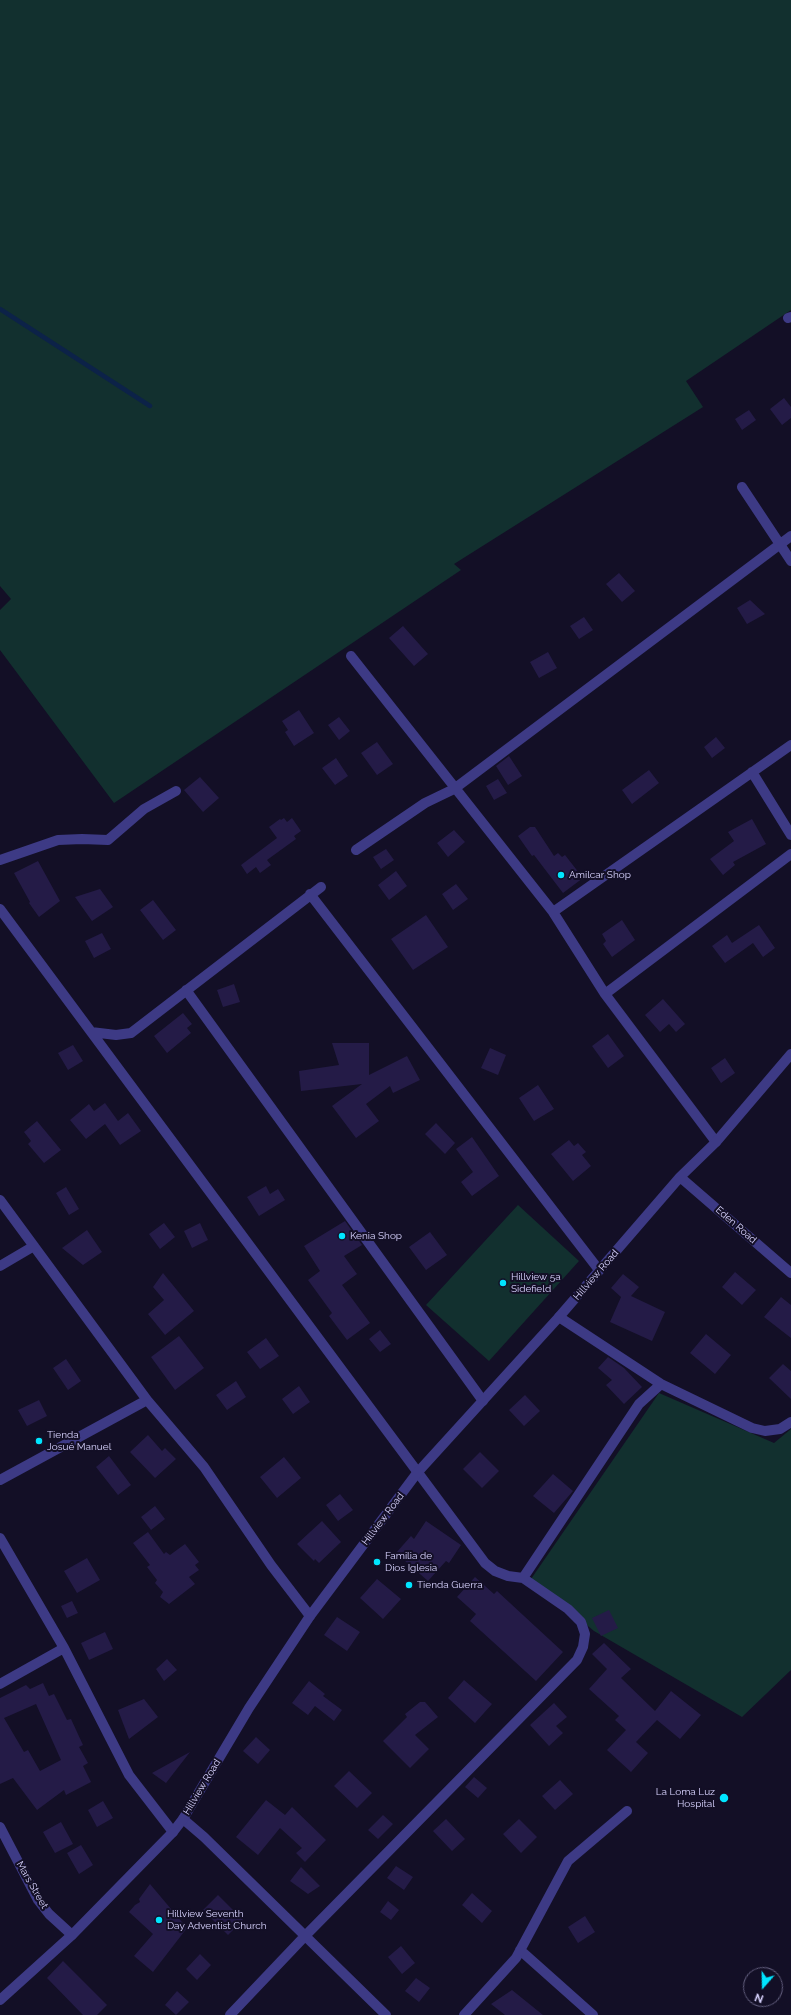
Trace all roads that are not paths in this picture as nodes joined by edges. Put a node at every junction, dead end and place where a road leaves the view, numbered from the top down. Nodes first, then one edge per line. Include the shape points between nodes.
1 (742, 487) dead end
2 (791, 536) edge
3 (779, 545) junction
4 (791, 561) edge
5 (351, 656) dead end
6 (791, 745) edge
7 (752, 772) junction
8 (454, 789) junction
9 (176, 792) dead end
10 (791, 835) edge
11 (356, 850) dead end
12 (791, 854) edge
13 (0, 860) edge
14 (321, 887) dead end
15 (310, 894) junction
16 (0, 909) edge
17 (553, 912) junction
18 (186, 990) junction
19 (605, 994) junction
20 (91, 1032) junction
21 (791, 1054) edge
22 (716, 1142) junction
23 (680, 1177) junction
24 (0, 1200) edge
25 (34, 1246) junction
26 (0, 1266) edge
27 (599, 1270) junction
28 (791, 1273) edge
29 (559, 1317) junction
30 (661, 1384) junction
31 (147, 1400) junction
32 (483, 1401) junction
33 (791, 1422) edge
34 (417, 1473) junction
35 (0, 1480) edge
36 (0, 1538) edge
37 (523, 1578) junction
38 (310, 1616) junction
39 (64, 1648) junction
40 (0, 1684) edge
41 (627, 1810) dead end
42 (183, 1819) junction
43 (0, 1827) edge
44 (173, 1832) junction
45 (72, 1935) junction
46 (305, 1936) junction
47 (520, 1950) junction
48 (0, 2000) edge
49 (230, 2015) edge
50 (386, 2015) edge
51 (464, 2015) edge
52 (592, 2015) edge

1 - 3 street
2 - 3 street
3 - 4 street
3 - 8 street
5 - 8 street
6 - 7 street
7 - 10 street
7 - 17 street
8 - 11 street via 425,803
8 - 17 street
9 - 13 street via 144,809 108,840 58,840
12 - 19 street
14 - 15 street
15 - 18 street
15 - 27 street
16 - 20 street
17 - 19 street
18 - 20 street via 131,1034
18 - 32 street
19 - 22 street
20 - 34 street
21 - 22 street, Hillview Road
22 - 23 street, Hillview Road
23 - 27 street, Hillview Road
23 - 28 street, Eden Road
24 - 25 street
25 - 26 street
25 - 31 street
27 - 29 street, Hillview Road
29 - 30 street
29 - 32 street, Hillview Road
30 - 33 street via 752,1428 766,1431 780,1429
30 - 37 street via 639,1404
31 - 35 street
31 - 38 street via 204,1467 271,1565
32 - 34 street, Hillview Road
34 - 37 street via 485,1563 495,1571
34 - 38 street, Hillview Road
36 - 39 street
37 - 46 street via 568,1609 580,1622 585,1634 584,1648 578,1660
38 - 42 street, Hillview Road via 249,1708
39 - 40 street
39 - 44 street via 129,1776
41 - 47 street via 568,1861
42 - 44 street, Hillview Road
42 - 46 street
43 - 45 street, Mars Street via 38,1900
44 - 45 street, Hillview Road
45 - 48 street, Hillview Road
46 - 49 street
46 - 50 street
47 - 51 street via 510,1966
47 - 52 street

